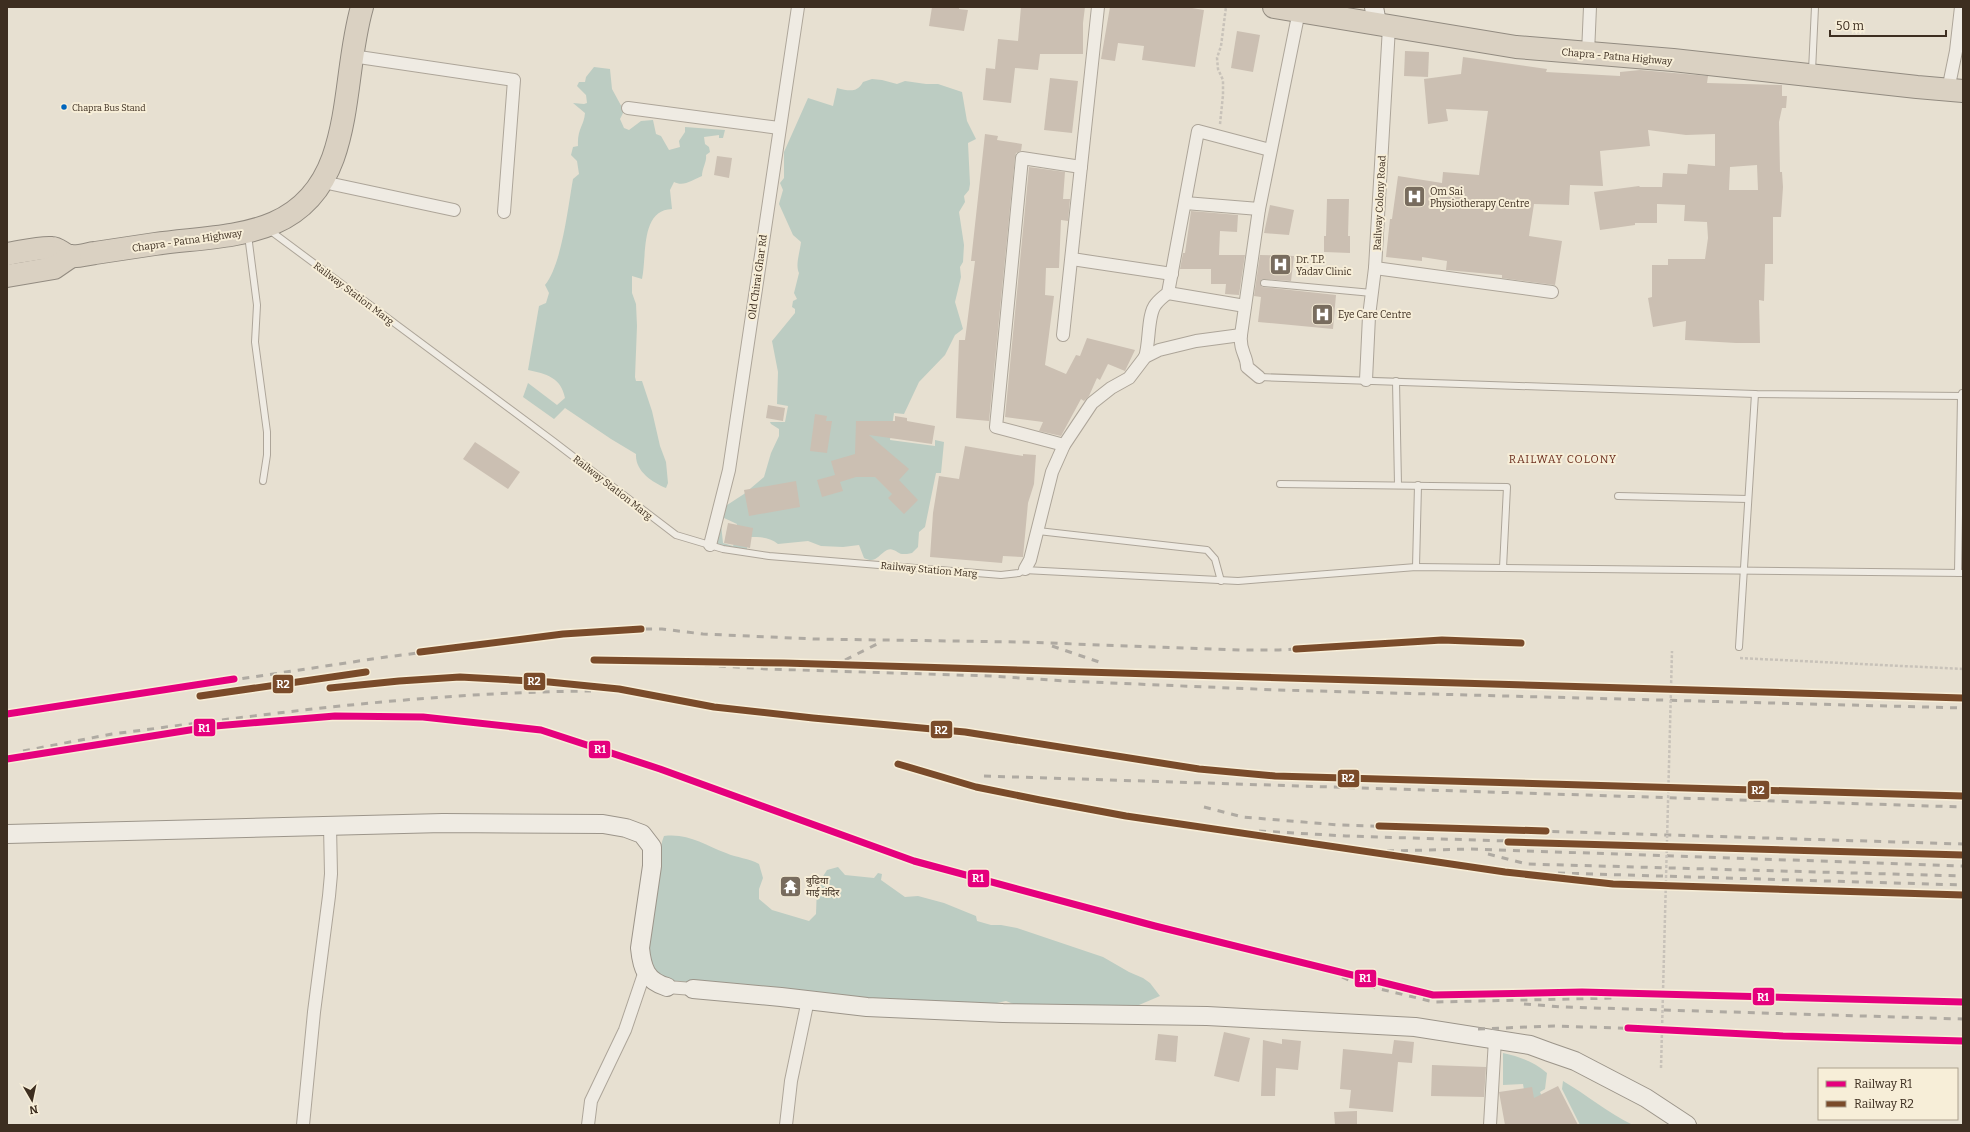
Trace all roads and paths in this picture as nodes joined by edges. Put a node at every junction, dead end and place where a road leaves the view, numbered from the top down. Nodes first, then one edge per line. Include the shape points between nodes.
1 (362, 7) edge
2 (798, 7) edge
3 (1098, 7) edge
4 (1226, 7) edge
5 (1274, 7) edge
6 (1590, 7) edge
7 (1815, 7) edge
8 (1961, 7) edge
9 (1299, 11) junction
10 (1380, 19) edge
11 (1588, 53) junction
12 (352, 56) junction
13 (1812, 76) junction
14 (1955, 90) edge
15 (628, 108) dead end
16 (780, 128) junction
17 (1217, 136) junction
18 (1270, 150) junction
19 (1081, 167) junction
20 (323, 182) junction
21 (1185, 203) junction
22 (1259, 209) junction
23 (454, 210) dead end
24 (504, 212) dead end
25 (257, 229) junction
26 (7, 254) edge
27 (70, 257) junction
28 (1072, 259) junction
29 (1375, 268) junction
30 (1172, 274) junction
31 (7, 276) edge
32 (1264, 283) dead end
33 (1552, 292) dead end
34 (1168, 293) junction
35 (1372, 293) junction
36 (1245, 306) junction
37 (1241, 334) junction
38 (1063, 335) dead end
39 (1145, 357) junction
40 (1259, 377) joint
41 (1366, 380) junction
42 (1396, 381) junction
43 (1755, 394) junction
44 (1962, 395) edge
45 (1064, 445) junction
46 (262, 481) dead end
47 (1280, 484) dead end
48 (1398, 485) junction
49 (1418, 485) junction
50 (1618, 496) dead end
51 (1748, 499) junction
52 (1038, 530) junction
53 (710, 545) junction
54 (1416, 567) junction
55 (1502, 568) junction
56 (1025, 569) junction
57 (1744, 572) junction
58 (1961, 573) edge
59 (1221, 581) junction
60 (1739, 648) joint
61 (1672, 651) dead end
62 (1963, 670) edge
63 (330, 826) junction
64 (7, 834) edge
65 (645, 971) junction
66 (668, 986) joint
67 (693, 990) joint
68 (808, 1000) junction
69 (1495, 1039) junction
70 (1661, 1068) dead end
71 (303, 1125) edge
72 (588, 1125) edge
73 (786, 1125) edge
74 (1490, 1125) edge
75 (1687, 1125) edge

1 - 12 highway, Chapra - Patna Highway
2 - 16 street, Old Chirai Ghar Rd
3 - 19 street
4 - 17 path via 1218,58 1224,95
5 - 9 highway, Chapra - Patna Highway
6 - 11 street
7 - 13 lane
8 - 14 street
9 - 10 highway, Chapra - Patna Highway
9 - 18 street
10 - 11 highway, Chapra - Patna Highway via 1516,47
10 - 29 street, Railway Colony Road
11 - 13 highway, Chapra - Patna Highway
12 - 20 highway, Chapra - Patna Highway via 341,129
12 - 24 street via 514,80
13 - 14 highway, Chapra - Patna Highway
15 - 16 street
16 - 53 street, Old Chirai Ghar Rd via 729,470
17 - 18 street
17 - 21 street via 1198,131
18 - 22 street
19 - 28 street
19 - 45 street via 1022,158 996,427
20 - 23 street
20 - 25 highway, Chapra - Patna Highway via 306,201 286,217
21 - 22 street
21 - 30 street
22 - 36 street
25 - 27 highway, Chapra - Patna Highway via 227,237 163,243
25 - 46 lane via 255,342 267,432 267,456
25 - 53 lane, Railway Station Marg via 553,441 664,528 676,535
26 - 27 highway via 53,248
27 - 31 highway, Chapra - Patna Highway via 54,268
28 - 30 street
28 - 38 street
29 - 33 street
29 - 35 street, Railway Colony Road
30 - 34 street
32 - 35 lane
34 - 36 street
34 - 39 street via 1155,304
35 - 41 street, Railway Colony Road
36 - 37 street
37 - 39 street via 1196,341 1159,350
37 - 40 street via 1240,349 1247,367
39 - 45 street via 1129,378 1092,403
40 - 41 lane
41 - 42 lane
42 - 43 lane
42 - 48 lane
43 - 44 lane
43 - 51 lane
44 - 58 lane
45 - 52 street via 1052,472
47 - 48 lane
48 - 49 lane
49 - 54 lane
49 - 55 lane via 1507,487
50 - 51 lane
51 - 57 lane
52 - 56 street
52 - 59 lane via 1207,550 1215,559
53 - 56 lane, Railway Station Marg via 769,556 1001,575 1011,575
54 - 55 lane, Railway Station Marg
54 - 59 lane, Railway Station Marg
55 - 57 lane, Railway Station Marg
56 - 59 lane, Railway Station Marg
57 - 58 lane, Railway Station Marg
57 - 60 lane
60 - 62 path via 1740,658
61 - 70 path, bridge
63 - 64 street
63 - 65 street via 443,823 603,824 642,834 652,846 653,856 640,948
63 - 71 street via 331,874
65 - 66 street via 657,984
65 - 72 street via 625,1030 591,1101
66 - 67 street
67 - 68 street
68 - 69 street via 867,1007 971,1012 1207,1016 1415,1027
68 - 73 street via 791,1081
69 - 74 street
69 - 75 street via 1530,1045 1575,1062 1646,1098

